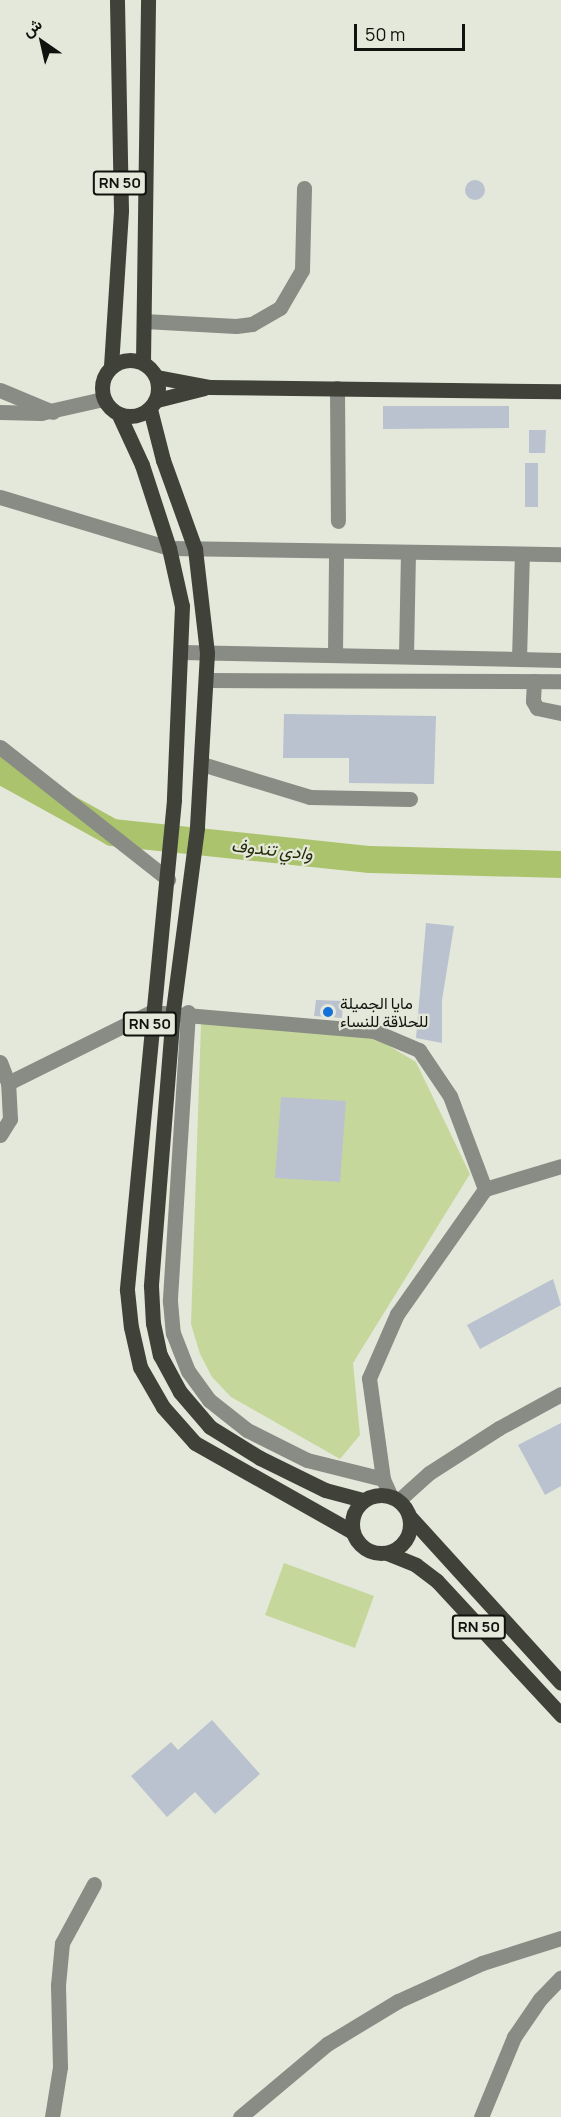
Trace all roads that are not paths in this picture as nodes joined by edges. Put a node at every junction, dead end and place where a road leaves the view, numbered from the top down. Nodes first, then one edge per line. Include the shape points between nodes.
1 (117, 0) edge
2 (148, 0) edge
3 (304, 188) dead end
4 (144, 321) junction
5 (143, 362) junction
6 (111, 366) junction
7 (157, 377) junction
8 (210, 387) junction
9 (337, 388) junction
10 (0, 390) edge
11 (561, 391) edge
12 (103, 399) junction
13 (153, 404) junction
14 (0, 412) edge
15 (53, 412) junction
16 (119, 415) junction
17 (0, 497) edge
18 (338, 520) dead end
19 (169, 548) junction
20 (195, 549) junction
21 (336, 553) junction
22 (408, 553) junction
23 (522, 554) junction
24 (561, 554) edge
25 (182, 652) junction
26 (207, 653) junction
27 (334, 654) junction
28 (406, 656) junction
29 (519, 659) junction
30 (561, 660) edge
31 (207, 680) junction
32 (534, 681) junction
33 (561, 681) edge
34 (561, 712) edge
35 (0, 747) edge
36 (201, 764) junction
37 (410, 799) dead end
38 (168, 879) junction
39 (151, 1012) junction
40 (181, 1012) junction
41 (0, 1062) edge
42 (8, 1083) junction
43 (6, 1108) edge
44 (0, 1135) edge
45 (561, 1166) edge
46 (485, 1189) junction
47 (561, 1394) edge
48 (383, 1479) junction
49 (395, 1498) junction
50 (363, 1500) junction
51 (410, 1517) junction
52 (352, 1532) junction
53 (387, 1553) junction
54 (561, 1683) edge
55 (561, 1715) edge
56 (94, 1884) dead end
57 (561, 1938) edge
58 (561, 1977) edge
59 (52, 2117) edge
60 (240, 2117) edge
61 (482, 2117) edge

1 - 6 main road, RN 50 via 121,210
2 - 4 main road, RN 50
3 - 4 street via 302,270 280,308 252,324 236,326
4 - 5 main road, RN 50
5 - 6 main road via 132,359
5 - 7 main road
6 - 12 main road via 101,387
7 - 8 main road
7 - 13 main road
8 - 9 main road
8 - 13 main road
9 - 11 main road
9 - 18 street
10 - 15 street
12 - 15 street
12 - 16 main road
13 - 16 main road via 130,417
13 - 20 main road, RN 50 via 163,460
14 - 15 street
16 - 19 main road, RN 50 via 142,465
17 - 19 street
19 - 20 street
19 - 25 main road, RN 50 via 182,606
20 - 21 street
20 - 26 main road, RN 50
21 - 22 street
21 - 27 street
22 - 23 street
22 - 28 street
23 - 24 street
23 - 29 street
25 - 26 street
25 - 38 main road, RN 50
26 - 27 street
26 - 31 main road, RN 50
27 - 28 street
28 - 29 street
29 - 30 street
31 - 32 street
31 - 36 main road, RN 50
32 - 33 street
32 - 34 street via 533,701 537,708
35 - 38 street
36 - 37 street via 310,797
36 - 40 main road, RN 50
38 - 39 main road, RN 50
39 - 40 street
39 - 42 street
39 - 52 main road, RN 50 via 127,1290 140,1367 163,1407 195,1443
40 - 46 street via 374,1031 419,1050 450,1096
40 - 48 street via 170,1300 173,1333 188,1371 209,1400 247,1430 307,1460
40 - 50 main road, RN 50 via 151,1286 160,1355 180,1392 210,1427 260,1458 325,1490
41 - 42 street
42 - 43 street
43 - 44 street via 10,1119
45 - 46 street
46 - 48 street via 397,1314 369,1378
47 - 49 street via 499,1428
48 - 49 street
49 - 50 main road via 372,1496
49 - 51 main road
50 - 52 main road via 353,1514
51 - 53 main road via 403,1543
51 - 54 main road, RN 50
52 - 53 main road via 362,1547
53 - 55 main road, RN 50 via 416,1565 437,1581
56 - 59 street via 62,1943 58,1986 60,2067
57 - 60 street via 482,1963 398,2001 327,2044
58 - 61 street via 514,2037

